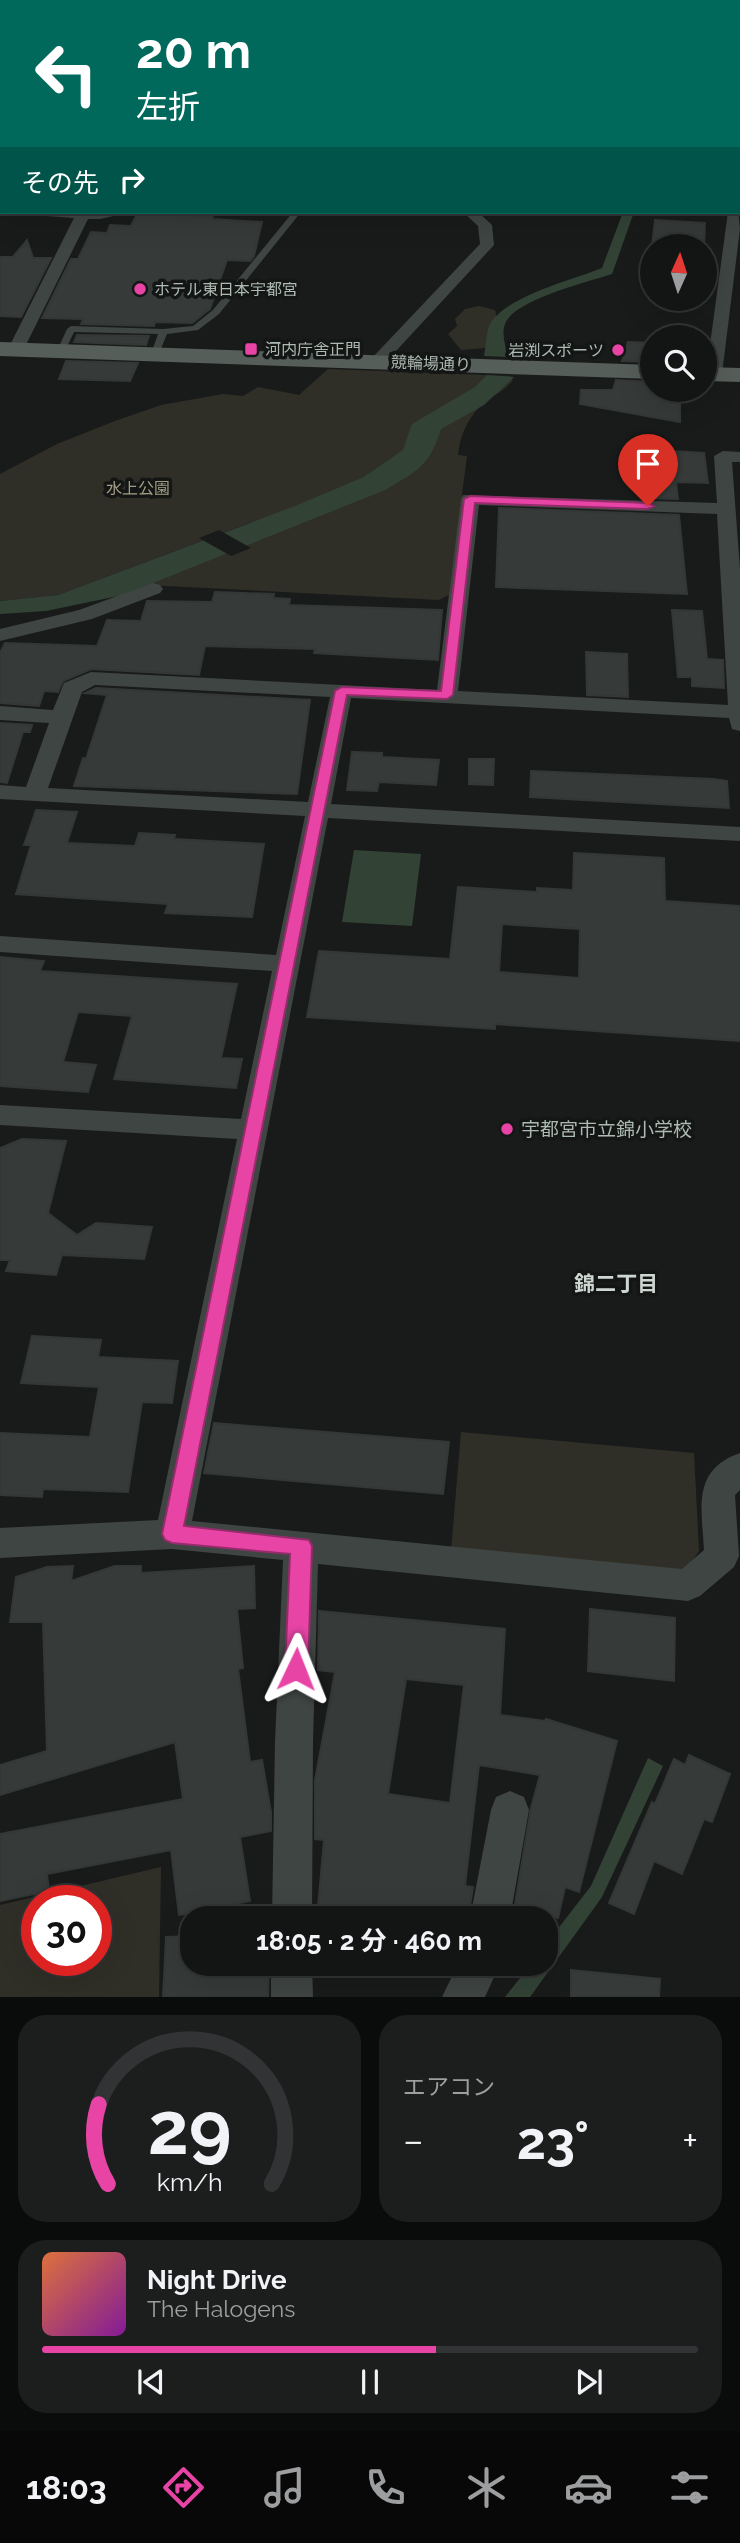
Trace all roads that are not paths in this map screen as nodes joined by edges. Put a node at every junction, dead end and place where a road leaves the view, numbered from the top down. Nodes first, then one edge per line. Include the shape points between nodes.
1 (71, 214) edge
2 (93, 214) edge
3 (296, 214) edge
4 (472, 214) edge
5 (735, 214) edge
6 (83, 215) junction
7 (717, 329) edge
8 (159, 343) junction
9 (8, 349) edge
10 (378, 361) junction
11 (640, 372) edge
12 (717, 374) edge
13 (740, 375) edge
14 (740, 457) edge
15 (725, 509) junction
16 (153, 589) dead end
17 (0, 635) edge
18 (342, 691) junction
19 (447, 695) junction
20 (739, 712) edge
21 (0, 713) edge
22 (62, 717) junction
23 (740, 724) edge
24 (0, 792) edge
25 (34, 795) junction
26 (317, 811) junction
27 (740, 834) edge
28 (0, 944) edge
29 (286, 964) junction
30 (0, 1115) edge
31 (251, 1130) junction
32 (740, 1468) edge
33 (172, 1534) junction
34 (0, 1544) edge
35 (301, 1546) junction
36 (510, 1810) dead end
37 (292, 1906) edge
38 (492, 1906) edge
39 (292, 1976) edge
40 (474, 1976) edge
41 (292, 1997) edge
42 (463, 1997) edge

1 - 6 street
2 - 6 street
3 - 8 lane via 216,312 195,328
4 - 10 street via 485,225 487,245
5 - 7 street
6 - 9 street
8 - 9 main road, 競輪場通り via 61,351
8 - 10 main road, 競輪場通り
10 - 11 main road, 競輪場通り
12 - 13 main road
14 - 15 street via 723,456
15 - 19 street via 470,499
15 - 20 street
16 - 17 street via 85,615
18 - 19 street
18 - 22 street via 91,678 72,688
18 - 26 street
19 - 20 street
20 - 23 street
21 - 22 street
22 - 25 street
24 - 25 street
25 - 26 street
26 - 27 street
26 - 29 street
28 - 29 street
29 - 31 street
30 - 31 street
31 - 33 street
32 - 35 street via 718,1490 722,1556 688,1585
33 - 34 street
33 - 35 street
35 - 37 street
36 - 38 street
39 - 41 street
40 - 42 street

